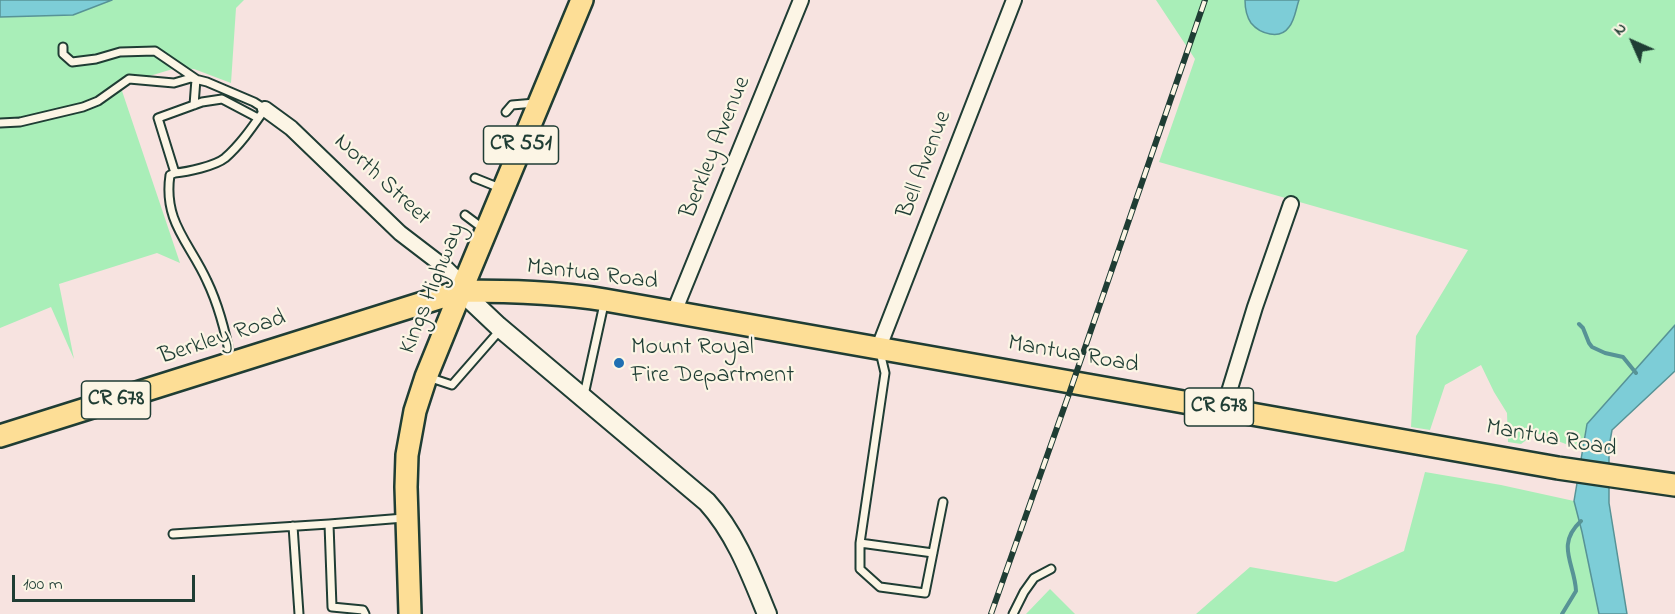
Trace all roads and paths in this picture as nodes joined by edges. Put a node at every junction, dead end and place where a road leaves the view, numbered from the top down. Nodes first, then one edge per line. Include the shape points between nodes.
1 (582, 0) edge
2 (801, 0) edge
3 (1014, 0) edge
4 (63, 47) dead end
5 (196, 79) junction
6 (538, 103) junction
7 (194, 105) junction
8 (506, 111) dead end
9 (261, 114) junction
10 (0, 123) edge
11 (489, 147) dead end
12 (517, 154) junction
13 (175, 173) junction
14 (475, 178) dead end
15 (502, 189) junction
16 (1291, 204) dead end
17 (465, 215) dead end
18 (485, 230) junction
19 (461, 291) junction
20 (605, 300) junction
21 (674, 312) junction
22 (501, 329) junction
23 (879, 347) junction
24 (232, 363) junction
25 (426, 377) junction
26 (583, 398) junction
27 (1224, 408) junction
28 (0, 436) edge
29 (1675, 485) edge
30 (943, 502) dead end
31 (407, 518) junction
32 (329, 524) junction
33 (293, 526) junction
34 (173, 534) dead end
35 (860, 543) junction
36 (933, 553) junction
37 (1051, 568) dead end
38 (332, 611) edge
39 (299, 614) edge
40 (365, 614) edge
41 (410, 614) edge
42 (767, 614) edge
43 (1013, 614) edge

1 - 6 main road, Kings Highway / CR 551
2 - 21 street, Berkley Avenue
3 - 23 street, Bell Avenue
4 - 5 lane via 63,54 72,62 120,52 155,51
5 - 7 lane
5 - 9 lane via 254,102
5 - 10 lane via 174,84 129,80 83,107
6 - 8 lane via 512,105
6 - 12 main road, Kings Highway / CR 551
7 - 9 lane via 222,99
7 - 13 lane via 158,118
9 - 13 lane via 223,159
9 - 19 street, North Street via 291,128 400,232 447,269
11 - 12 lane
12 - 15 main road, Kings Highway / CR 551
13 - 24 lane via 170,175 167,192 178,231 207,281
14 - 15 lane
15 - 18 main road, Kings Highway / CR 551
16 - 27 street
17 - 18 lane
18 - 19 main road, Kings Highway / CR 551
19 - 20 main road, Mantua Road / CR 678 via 567,294
19 - 22 street
19 - 24 main road, Berkley Road / CR 678
19 - 25 main road, Kings Highway / CR 551
20 - 21 main road, Mantua Road / CR 678
20 - 26 lane
21 - 23 main road, Mantua Road / CR 678
22 - 25 lane via 452,385
22 - 26 street
23 - 27 main road, Mantua Road / CR 678
23 - 35 lane via 885,374
24 - 28 main road, Berkley Road / CR 678
25 - 31 main road, Kings Highway / CR 551 via 407,455
26 - 42 street via 716,512 731,533
27 - 29 main road, Mantua Road / CR 678
30 - 36 lane
31 - 32 lane
31 - 41 main road, Kings Highway / CR 551
32 - 33 lane
32 - 38 lane
33 - 34 lane
33 - 39 lane
35 - 36 lane
35 - 36 lane via 860,569 880,587 925,593
37 - 43 lane via 1034,578
38 - 40 lane via 363,610

